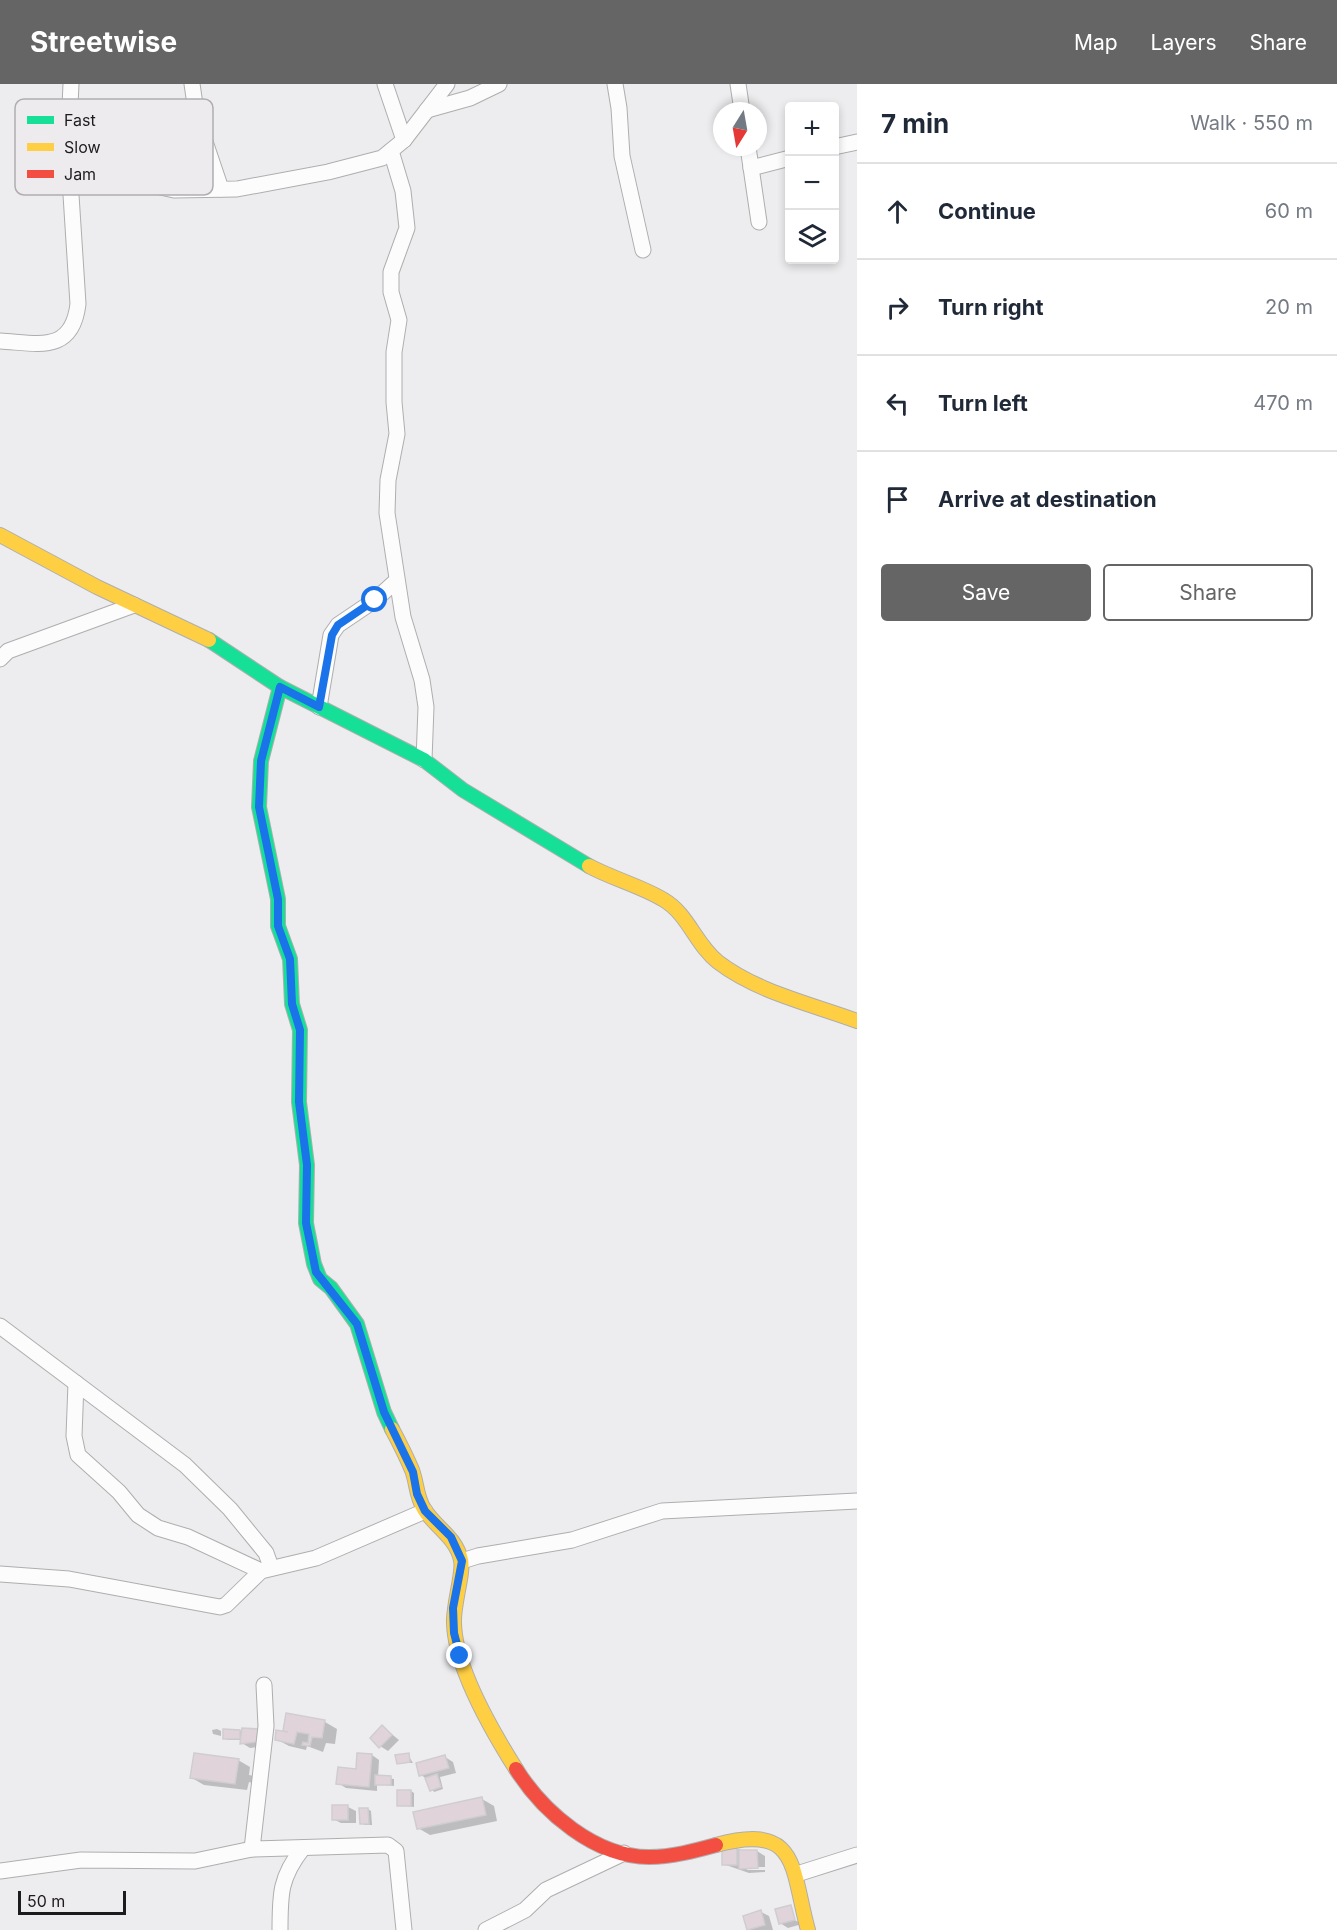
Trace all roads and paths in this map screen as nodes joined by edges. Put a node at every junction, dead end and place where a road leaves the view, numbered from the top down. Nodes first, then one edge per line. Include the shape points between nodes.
1 (71, 84) edge
2 (192, 84) edge
3 (385, 84) edge
4 (447, 84) edge
5 (499, 84) edge
6 (615, 84) edge
7 (738, 84) edge
8 (70, 99) edge
9 (194, 99) edge
10 (741, 102) edge
11 (427, 110) junction
12 (404, 140) junction
13 (857, 142) edge
14 (839, 146) edge
15 (391, 151) junction
16 (749, 156) edge
17 (785, 159) edge
18 (213, 165) edge
19 (751, 168) junction
20 (213, 189) edge
21 (221, 189) junction
22 (71, 195) edge
23 (759, 222) dead end
24 (644, 250) dead end
25 (0, 341) edge
26 (0, 535) edge
27 (396, 580) junction
28 (134, 605) junction
29 (0, 659) edge
30 (280, 687) junction
31 (319, 707) junction
32 (424, 760) junction
33 (857, 1021) edge
34 (0, 1326) edge
35 (76, 1383) junction
36 (857, 1501) edge
37 (425, 1511) junction
38 (462, 1561) junction
39 (266, 1569) junction
40 (0, 1574) edge
41 (264, 1685) dead end
42 (303, 1848) junction
43 (252, 1849) junction
44 (624, 1853) junction
45 (857, 1855) edge
46 (0, 1871) edge
47 (796, 1874) junction
48 (280, 1930) edge
49 (404, 1930) edge
50 (486, 1930) edge
51 (808, 1930) edge

1 - 8 street
2 - 9 street
3 - 12 street
4 - 11 street
5 - 11 street via 470,98
6 - 24 street via 622,156
7 - 10 street
11 - 12 street
12 - 15 street
13 - 14 street
15 - 21 street via 382,158 328,172
15 - 27 street via 403,191 407,228 392,272 391,292 399,320 394,362 397,434 388,480 387,513
16 - 19 street
17 - 19 street
18 - 21 street
19 - 23 street
20 - 21 street
22 - 25 street via 76,320 62,339 48,345
26 - 28 street
27 - 31 street via 338,625 332,635
27 - 32 street via 422,680 426,707
28 - 29 street via 8,651
28 - 30 street via 213,642
30 - 31 street
30 - 37 street via 261,761 259,807 278,899 278,926 290,959 292,1004 300,1030 299,1102 307,1165 306,1223 316,1272 357,1324 384,1412 413,1472
31 - 32 street
32 - 33 street via 563,852 614,880 664,900 680,913 700,944 729,968 760,986
34 - 35 street
35 - 39 street via 185,1465 230,1509 266,1553
35 - 39 street via 74,1436 78,1455 138,1515 158,1528
36 - 38 street via 662,1511 572,1540
37 - 38 street via 451,1537
37 - 39 street via 316,1558
38 - 44 street via 453,1608 454,1633 491,1730 521,1778 551,1810 581,1836
39 - 40 street via 226,1605 214,1607 69,1579
41 - 43 street via 266,1726
42 - 43 street
42 - 48 street via 282,1881
42 - 49 street via 381,1843 393,1847 400,1875
43 - 46 street via 195,1861 81,1860
44 - 47 street via 646,1857 678,1855 730,1840 755,1838 776,1843 789,1856
44 - 50 street via 546,1890 525,1910
45 - 47 street
47 - 51 street

